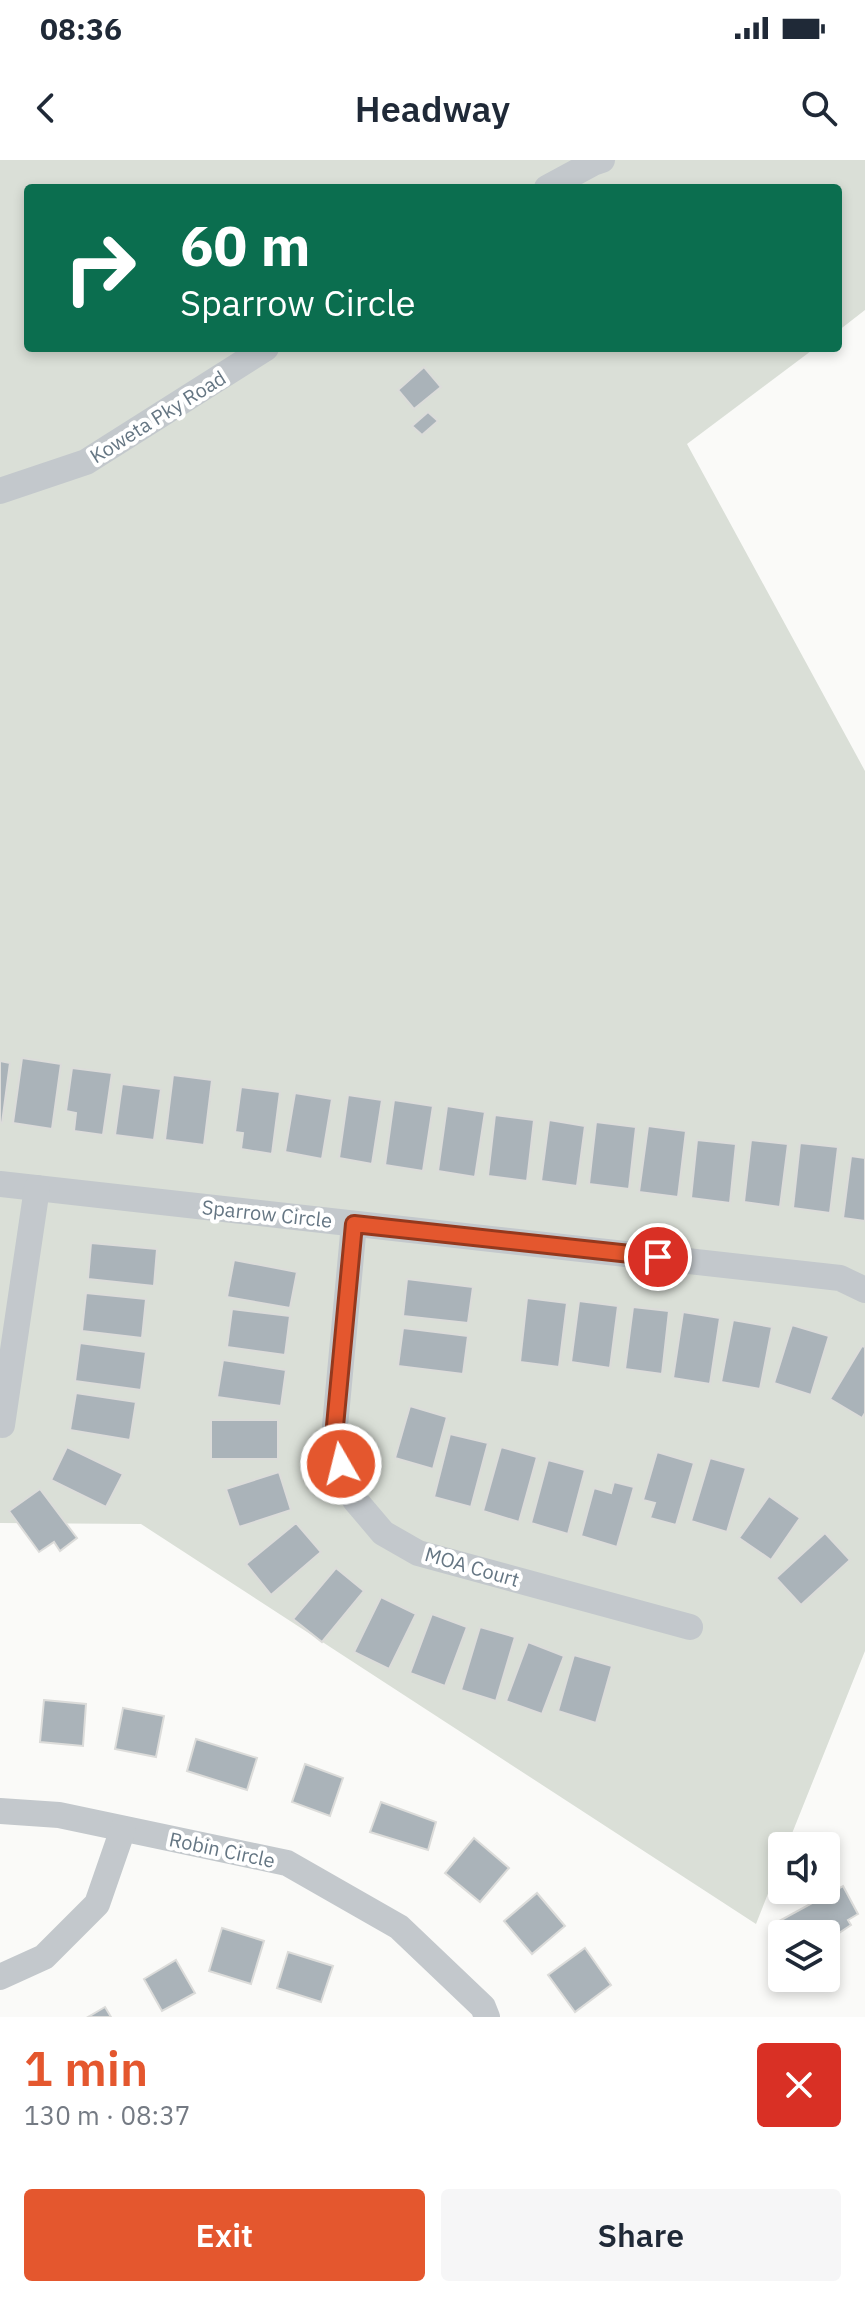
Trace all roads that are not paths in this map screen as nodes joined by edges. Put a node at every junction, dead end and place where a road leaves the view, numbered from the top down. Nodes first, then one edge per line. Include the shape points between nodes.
1 (602, 160) edge
2 (554, 184) edge
3 (260, 352) edge
4 (0, 491) edge
5 (0, 1184) edge
6 (37, 1188) junction
7 (354, 1224) junction
8 (865, 1290) edge
9 (2, 1425) dead end
10 (690, 1627) dead end
11 (0, 1811) edge
12 (123, 1829) junction
13 (0, 1977) edge
14 (487, 2017) edge

1 - 2 street
3 - 4 street, Koweta Pky Road via 86,462
5 - 6 street, Sparrow Circle
6 - 7 street, Sparrow Circle
6 - 9 street
7 - 8 street, Sparrow Circle via 840,1278
7 - 10 street, MOA Court via 335,1426 341,1464 355,1500 383,1533 418,1553
11 - 12 street, Robin Circle via 59,1815
12 - 13 street via 97,1904 44,1957
12 - 14 street, Robin Circle via 287,1863 399,1927 483,2007

